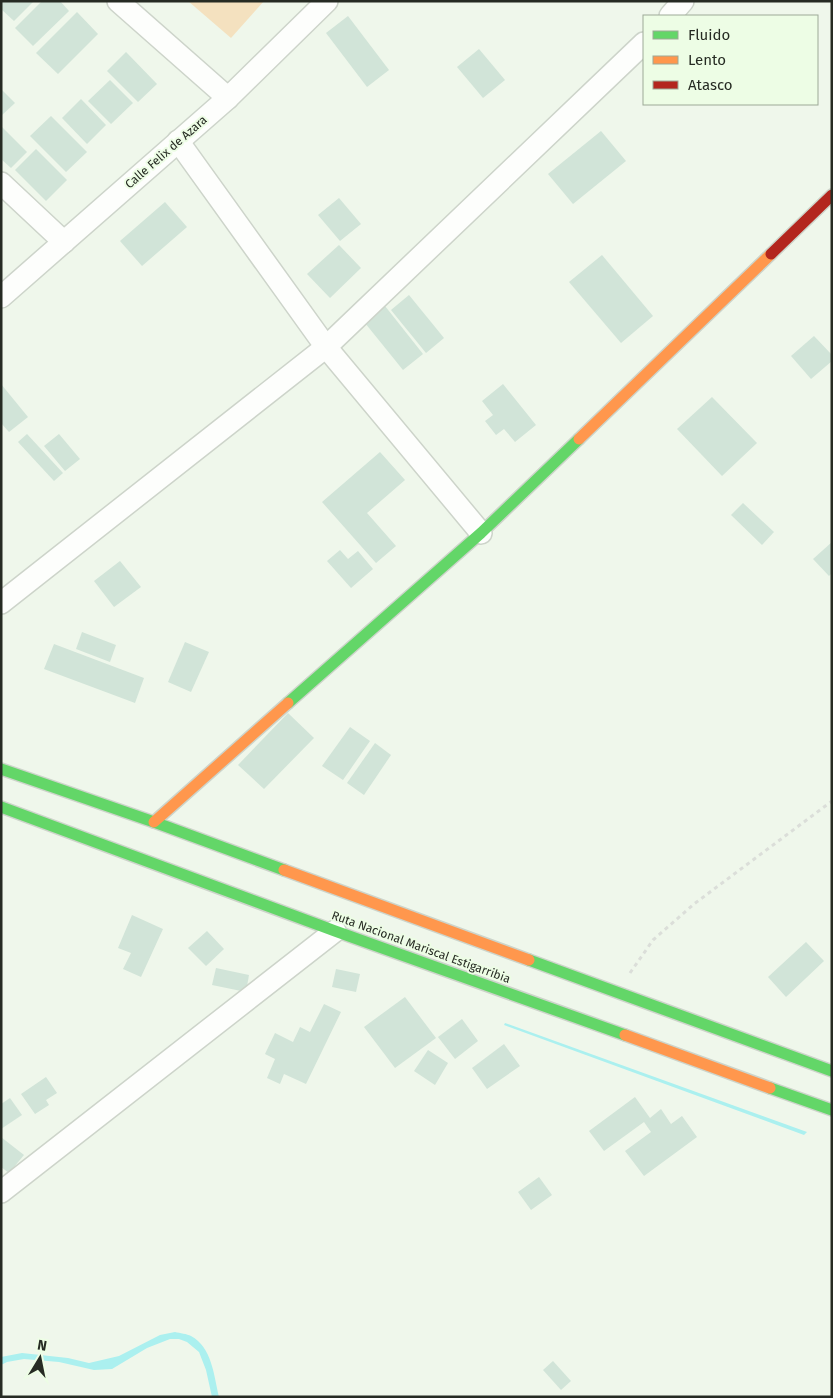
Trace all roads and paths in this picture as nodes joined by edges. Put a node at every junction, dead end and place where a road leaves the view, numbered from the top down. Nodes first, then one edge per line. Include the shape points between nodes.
1 (118, 1) edge
2 (327, 1) edge
3 (684, 1) edge
4 (671, 15) edge
5 (643, 45) edge
6 (228, 98) junction
7 (178, 141) junction
8 (1, 183) edge
9 (832, 195) edge
10 (64, 242) junction
11 (1, 297) edge
12 (326, 347) junction
13 (480, 533) junction
14 (1, 603) edge
15 (1, 769) edge
16 (832, 801) edge
17 (1, 806) edge
18 (154, 822) junction
19 (335, 931) junction
20 (621, 994) junction
21 (832, 1071) edge
22 (832, 1110) edge
23 (1, 1192) edge

1 - 6 street
2 - 6 street, Calle Felix de Azara
3 - 4 street
5 - 12 street
6 - 7 street, Calle Felix de Azara
7 - 10 street, Calle Felix de Azara
7 - 12 street
8 - 10 street
9 - 13 main road
10 - 11 street, Calle Felix de Azara
12 - 13 street
12 - 14 street
13 - 18 main road
15 - 18 main road, Ruta Nacional Mariscal Estigarribia
16 - 20 path via 694,904 653,940 632,969
17 - 19 main road, Ruta Nacional Mariscal Estigarribia
18 - 20 main road, Ruta Nacional Mariscal Estigarribia
19 - 22 main road, Ruta Nacional Mariscal Estigarribia
19 - 23 street
20 - 21 main road, Ruta Nacional Mariscal Estigarribia

